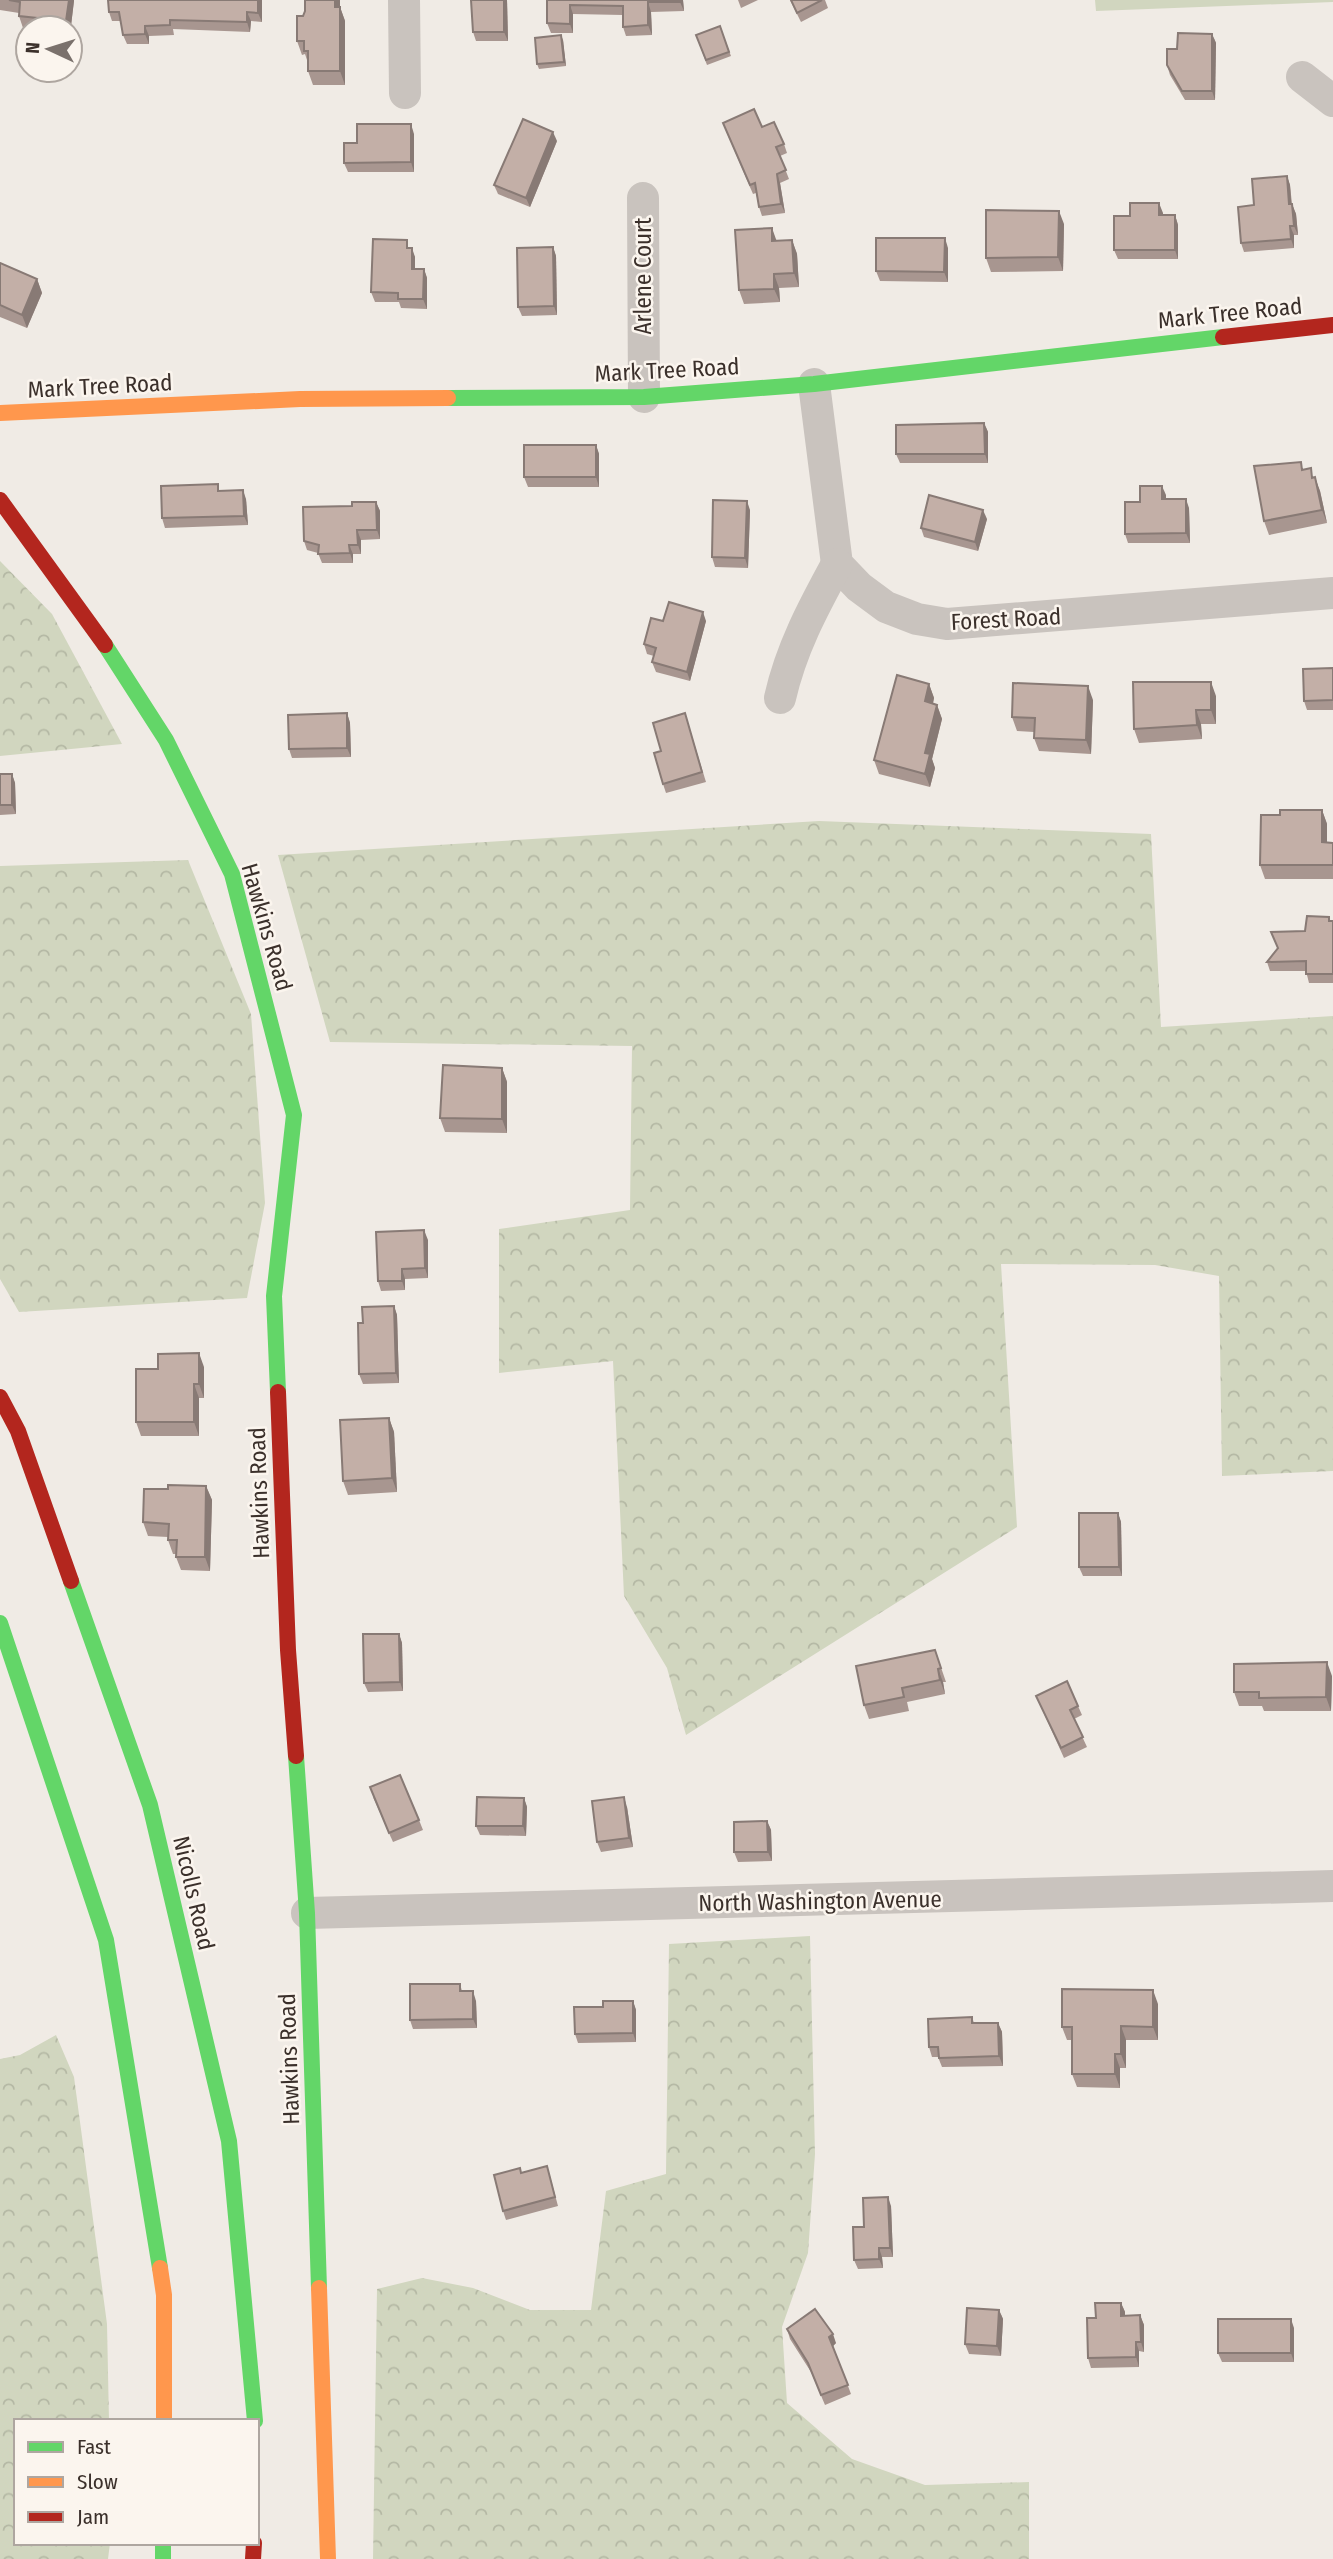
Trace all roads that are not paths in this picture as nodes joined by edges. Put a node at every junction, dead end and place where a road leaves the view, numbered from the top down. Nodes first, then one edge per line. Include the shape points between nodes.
1 (404, 0) edge
2 (1302, 77) dead end
3 (405, 93) dead end
4 (1333, 101) edge
5 (643, 198) dead end
6 (1333, 325) edge
7 (814, 384) junction
8 (644, 397) junction
9 (0, 414) edge
10 (0, 500) edge
11 (837, 564) junction
12 (1333, 593) edge
13 (780, 698) dead end
14 (0, 1397) edge
15 (0, 1623) edge
16 (8, 1695) dead end
17 (39, 1741) junction
18 (1333, 1886) edge
19 (307, 1913) junction
20 (163, 2419) edge
21 (255, 2419) edge
22 (328, 2559) edge

1 - 3 street
2 - 4 street
5 - 8 street, Arlene Court
6 - 7 main road, Mark Tree Road
7 - 8 main road, Mark Tree Road
7 - 11 street
8 - 9 main road, Mark Tree Road via 300,399
10 - 19 main road, Hawkins Road via 95,630 166,740 232,874 294,1115 274,1296 288,1650
11 - 12 street, Forest Road via 886,607 947,624
11 - 13 street via 798,637
14 - 21 main road, Nicolls Road via 18,1431 150,1805 229,2141
15 - 17 main road
16 - 17 main road
17 - 20 main road via 106,1940 164,2295
18 - 19 street, North Washington Avenue
19 - 22 main road, Hawkins Road

